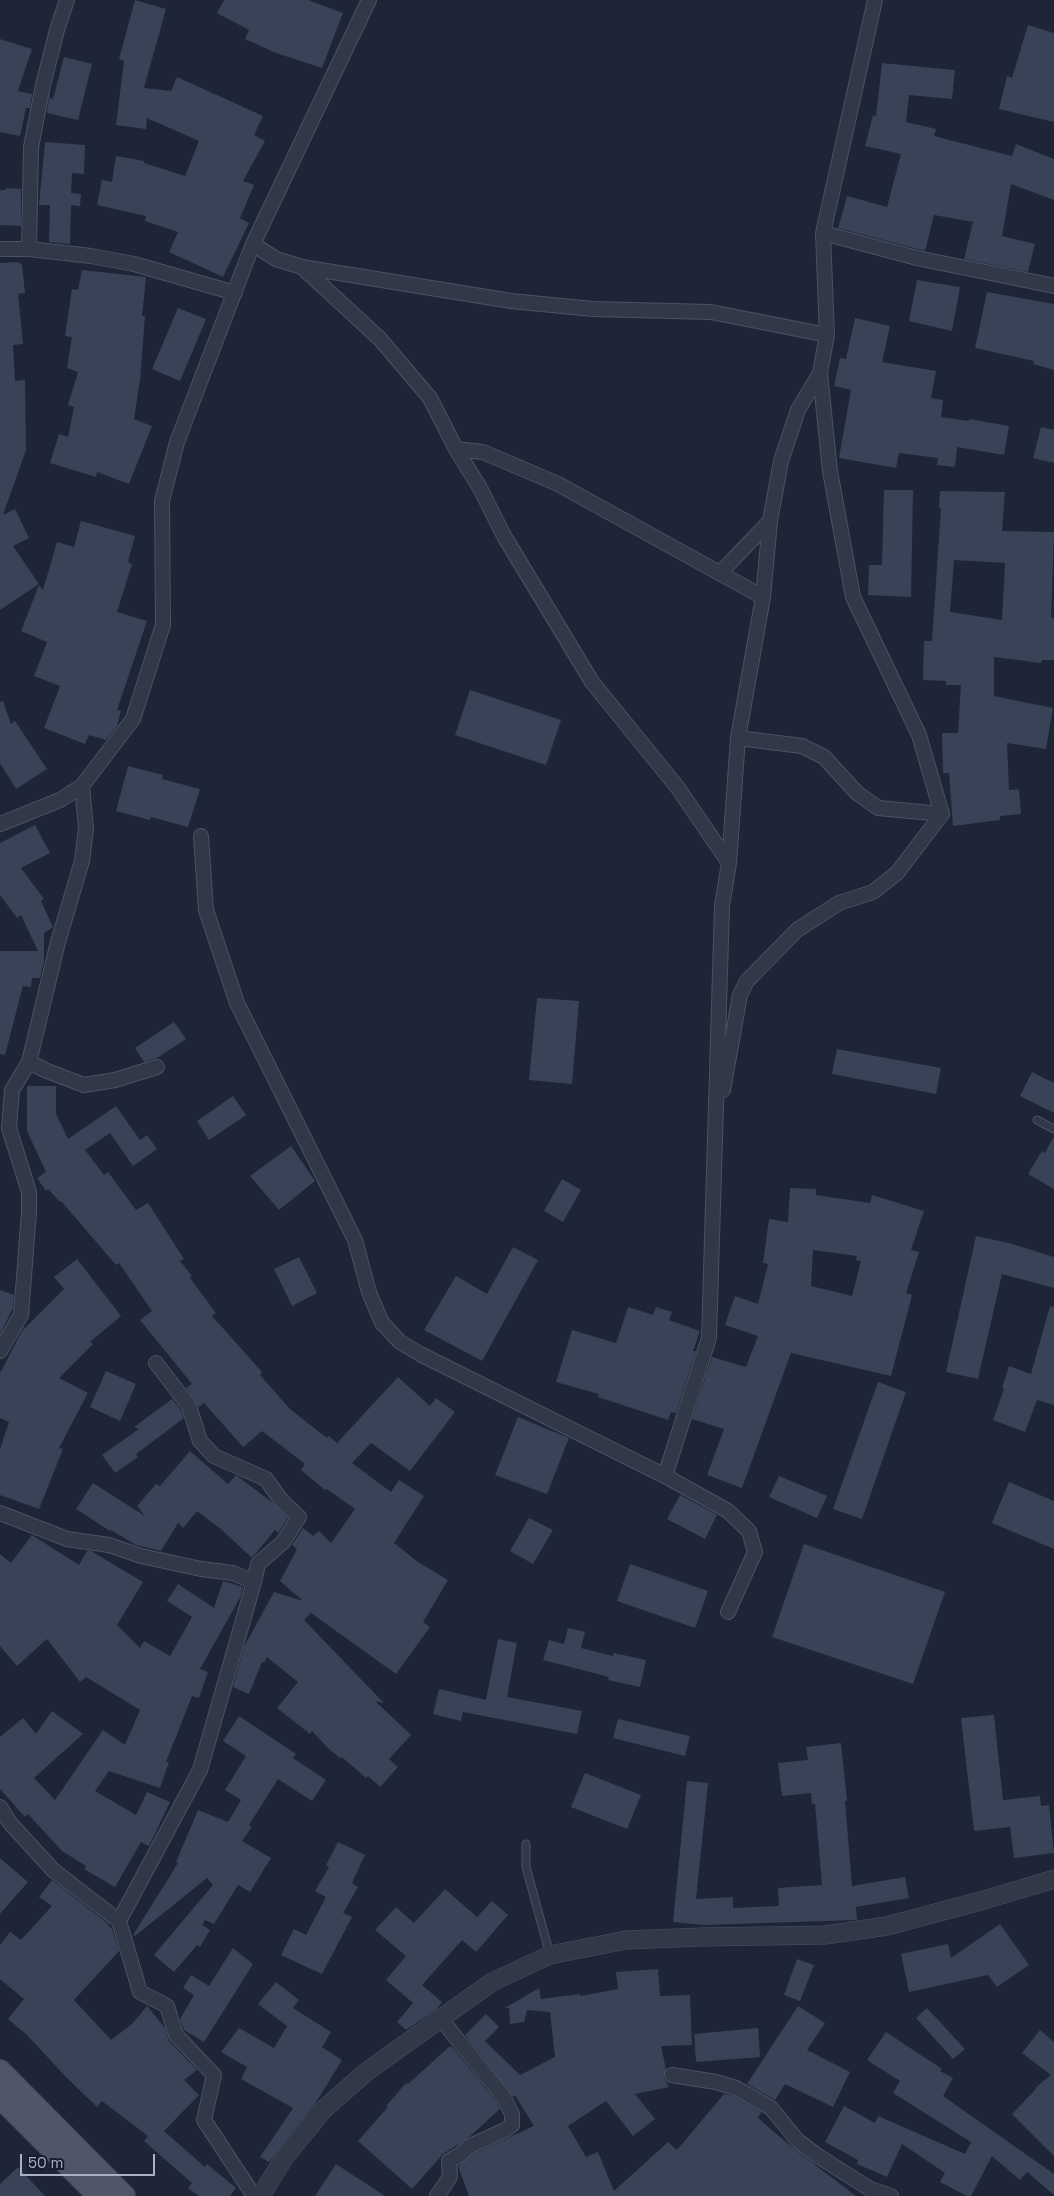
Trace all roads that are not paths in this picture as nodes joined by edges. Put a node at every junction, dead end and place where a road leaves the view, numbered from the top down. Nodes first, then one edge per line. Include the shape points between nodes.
1 (67, 0) edge
2 (369, 0) edge
3 (875, 0) edge
4 (823, 233) junction
5 (253, 244) junction
6 (0, 249) edge
7 (29, 249) junction
8 (302, 267) junction
9 (1054, 286) edge
10 (234, 294) junction
11 (827, 334) junction
12 (820, 373) junction
13 (456, 449) junction
14 (770, 521) junction
15 (720, 573) junction
16 (763, 597) junction
17 (738, 738) junction
18 (82, 786) junction
19 (942, 814) junction
20 (0, 824) edge
21 (201, 836) dead end
22 (729, 863) junction
23 (29, 1062) junction
24 (157, 1067) dead end
25 (1037, 1120) dead end
26 (1054, 1129) edge
27 (716, 1132) junction
28 (0, 1351) edge
29 (156, 1363) dead end
30 (665, 1476) junction
31 (0, 1513) edge
32 (254, 1582) junction
33 (728, 1612) dead end
34 (0, 1807) edge
35 (526, 1844) dead end
36 (1054, 1879) edge
37 (119, 1921) junction
38 (550, 1956) junction
39 (441, 2019) junction
40 (0, 2071) edge
41 (672, 2075) dead end
42 (0, 2097) edge
43 (262, 2195) edge
44 (99, 2196) edge
45 (124, 2196) edge
46 (437, 2196) edge
47 (891, 2196) edge

1 - 7 street via 42,85 31,147
2 - 5 street
3 - 4 street
4 - 9 street via 916,258
4 - 11 street
5 - 8 street via 276,259
5 - 10 street
6 - 7 street
7 - 10 street via 134,264
8 - 11 street via 511,301 592,309 711,312
8 - 13 street via 380,339 430,398
10 - 18 street via 177,442 162,501 162,625 150,668 133,719
11 - 12 street
12 - 14 street via 798,410 781,461
12 - 19 street via 830,471 853,597 919,735
13 - 15 street via 483,452 558,484
13 - 22 street via 592,682 678,788
14 - 15 street
14 - 16 street
15 - 16 street
16 - 17 street
17 - 19 street via 802,746 824,757 857,793 878,808
17 - 22 street
18 - 20 street via 60,800
18 - 23 street via 86,828 82,861 58,942
19 - 27 street via 897,873 873,892 839,903 797,930 747,981 740,995
21 - 30 street via 206,910 237,1004 355,1240 369,1292 382,1323 400,1342 420,1354
22 - 27 street via 722,906
23 - 24 street via 84,1086
23 - 28 street via 12,1090 9,1128 29,1192 21,1315
25 - 26 lane
27 - 30 street via 709,1338
29 - 32 street via 188,1406 200,1440 214,1456 266,1479 299,1517 283,1542 258,1564
30 - 33 street via 728,1511 749,1531 755,1552
31 - 32 street via 67,1539 109,1545 140,1556 233,1574
32 - 37 street via 200,1770
34 - 37 street via 10,1823 53,1870
35 - 38 lane via 526,1867
36 - 38 street via 878,1928 825,1935 626,1940
37 - 43 street via 140,1992 167,2006 176,2035 214,2076 204,2120
38 - 39 street via 492,1982
39 - 43 street via 366,2072 324,2110 284,2158
39 - 46 street via 503,2096 512,2114 512,2125 468,2147 449,2161 450,2177
40 - 45 main road
41 - 47 street via 736,2088 770,2108 798,2141 818,2156 870,2189
42 - 44 main road

